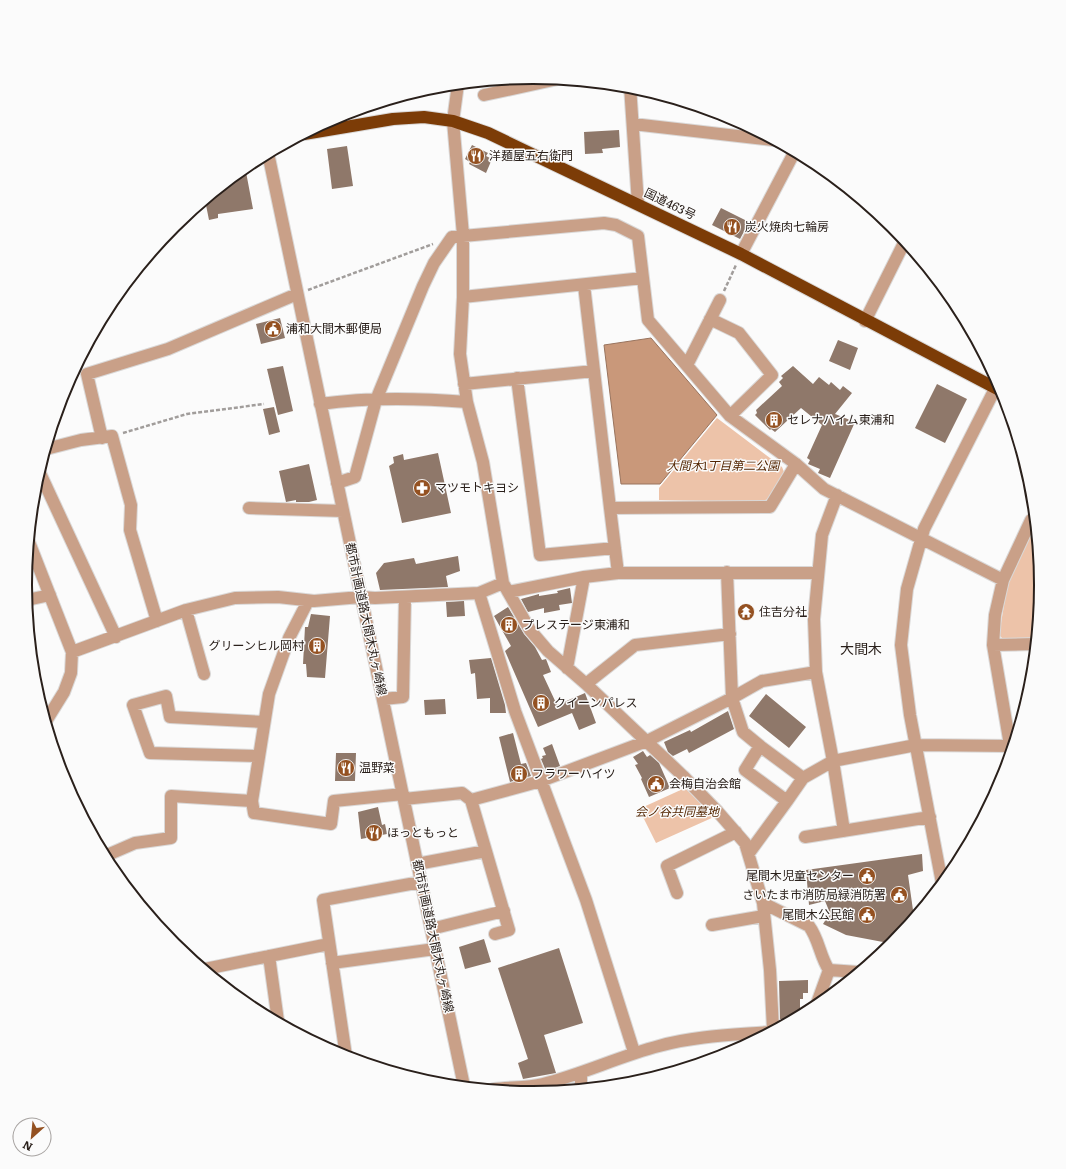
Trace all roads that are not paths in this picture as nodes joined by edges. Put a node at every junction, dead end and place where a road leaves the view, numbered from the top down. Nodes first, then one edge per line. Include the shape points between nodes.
1 (535, 84) edge
2 (457, 90) edge
3 (631, 93) edge
4 (484, 95) dead end
5 (453, 121) junction
6 (633, 124) junction
7 (319, 131) edge
8 (762, 139) edge
9 (792, 156) edge
10 (269, 159) edge
11 (638, 204) junction
12 (458, 236) junction
13 (902, 246) edge
14 (741, 254) junction
15 (643, 278) junction
16 (584, 285) junction
17 (297, 294) junction
18 (463, 297) junction
19 (720, 300) road end
20 (710, 319) junction
21 (865, 321) junction
22 (687, 366) junction
23 (594, 371) junction
24 (517, 378) junction
25 (464, 384) junction
26 (992, 385) edge
27 (996, 393) edge
28 (376, 400) junction
29 (466, 402) junction
30 (320, 404) junction
31 (730, 416) junction
32 (107, 437) junction
33 (51, 449) edge
34 (796, 464) junction
35 (43, 480) edge
36 (337, 484) junction
37 (837, 495) junction
38 (249, 508) dead end
39 (610, 508) junction
40 (343, 511) junction
41 (1030, 522) edge
42 (920, 538) junction
43 (615, 548) junction
44 (33, 552) edge
45 (727, 572) junction
46 (618, 573) junction
47 (818, 573) junction
48 (584, 577) junction
49 (1003, 580) junction
50 (505, 588) junction
51 (479, 593) junction
52 (50, 595) junction
53 (361, 597) junction
54 (405, 597) junction
55 (32, 599) edge
56 (308, 601) junction
57 (186, 610) junction
58 (157, 621) junction
59 (730, 634) junction
60 (116, 636) junction
61 (1031, 644) edge
62 (993, 645) junction
63 (72, 652) junction
64 (567, 668) junction
65 (816, 672) junction
66 (204, 674) dead end
67 (586, 684) junction
68 (732, 698) junction
69 (383, 699) junction
70 (49, 715) edge
71 (264, 722) junction
72 (1009, 739) edge
73 (647, 741) junction
74 (916, 745) junction
75 (760, 746) junction
76 (1006, 748) edge
77 (259, 756) junction
78 (833, 761) junction
79 (803, 778) junction
80 (541, 781) junction
81 (403, 797) junction
82 (471, 800) junction
83 (786, 801) junction
84 (252, 802) junction
85 (930, 817) junction
86 (844, 831) junction
87 (736, 832) junction
88 (805, 837) dead end
89 (486, 851) junction
90 (749, 853) junction
91 (110, 854) edge
92 (417, 864) junction
93 (941, 875) edge
94 (421, 882) junction
95 (677, 893) dead end
96 (762, 903) junction
97 (504, 911) junction
98 (764, 916) junction
99 (712, 925) dead end
100 (431, 929) junction
101 (494, 934) dead end
102 (329, 944) junction
103 (435, 949) junction
104 (269, 956) junction
105 (332, 963) junction
106 (211, 968) edge
107 (829, 970) junction
108 (851, 971) edge
109 (820, 995) edge
110 (277, 1015) edge
111 (773, 1024) edge
112 (756, 1033) edge
113 (345, 1048) edge
114 (634, 1052) junction
115 (581, 1073) junction
116 (463, 1080) edge
117 (581, 1083) edge
118 (527, 1086) edge

1 - 4 street
2 - 5 street
3 - 6 street
5 - 7 highway, 国道463号 via 424,117 393,119
5 - 11 highway, 国道463号 via 512,143
5 - 12 street
6 - 8 street
6 - 11 street
9 - 14 street
10 - 17 street, 都市計画道路大間木丸ヶ崎線
11 - 14 highway, 国道463号
12 - 15 street via 610,223 638,236
12 - 18 street
12 - 28 street via 434,263
13 - 21 street
14 - 21 highway, 国道463号
15 - 16 street
15 - 22 street via 648,320
16 - 18 street
16 - 23 street
17 - 30 street, 都市計画道路大間木丸ヶ崎線
17 - 32 street via 168,349 87,374
18 - 25 street via 460,354
19 - 20 street
20 - 22 street
20 - 31 street via 739,333 772,376
21 - 26 highway, 国道463号
22 - 31 street
23 - 24 street
23 - 39 street
24 - 25 street
24 - 43 street via 540,555
25 - 29 street
27 - 42 street
28 - 29 street via 429,399
28 - 30 street
28 - 36 street via 355,477
29 - 50 street via 483,462
30 - 36 street, 都市計画道路大間木丸ヶ崎線
31 - 34 street
32 - 33 street via 81,440
32 - 58 street via 130,505 130,530
34 - 37 street via 824,489
34 - 39 street via 770,507
35 - 60 street
36 - 40 street, 都市計画道路大間木丸ヶ崎線
37 - 42 street
37 - 47 street via 822,535
38 - 40 street
39 - 43 street
40 - 53 street, 都市計画道路大間木丸ヶ崎線
41 - 49 street
42 - 49 street
42 - 74 street via 906,589 901,645
43 - 46 street
44 - 52 street
45 - 46 street
45 - 47 street
45 - 59 street
46 - 48 street
47 - 65 street via 814,619
48 - 50 street
48 - 64 street
49 - 62 street via 995,615
50 - 51 street
50 - 64 street via 536,638
51 - 54 street
51 - 80 street via 515,711
52 - 55 street
52 - 63 street
53 - 54 street
53 - 56 street
53 - 69 street, 都市計画道路大間木丸ヶ崎線
54 - 69 street via 403,697
56 - 57 street via 278,597 242,598
56 - 71 street via 289,638 269,694
57 - 58 street
57 - 66 street
58 - 60 street
59 - 67 street via 635,645
59 - 68 street
60 - 63 street
61 - 62 street
62 - 72 street
63 - 70 street via 71,672 64,692
64 - 67 street
65 - 68 street via 762,681
65 - 78 street
67 - 73 street
68 - 73 street
68 - 75 street via 743,732
69 - 81 street, 都市計画道路大間木丸ヶ崎線
71 - 77 street
71 - 77 street via 170,717 166,696 133,705 150,753
73 - 80 street
73 - 87 street
74 - 76 street
74 - 78 street
74 - 85 street
75 - 79 street
75 - 83 street via 745,770
77 - 84 street
78 - 79 street
78 - 86 street
79 - 83 street
80 - 82 street
80 - 114 street via 586,900
81 - 82 street via 462,793
81 - 84 street via 334,802 331,824 254,814
81 - 92 street, 都市計画道路大間木丸ヶ崎線
82 - 89 street
83 - 90 street
84 - 91 street via 171,796 171,838 135,843
85 - 86 street
85 - 93 street
86 - 88 street
87 - 90 street
87 - 95 street via 667,866
89 - 92 street
89 - 97 street
90 - 96 street
92 - 94 street, 都市計画道路大間木丸ヶ崎線
94 - 100 street, 都市計画道路大間木丸ヶ崎線
94 - 102 street via 323,900
96 - 98 street
96 - 107 street via 809,926
97 - 100 street
97 - 101 street via 510,930
98 - 99 street
98 - 111 street
100 - 103 street, 都市計画道路大間木丸ヶ崎線
102 - 104 street
102 - 105 street
103 - 105 street
103 - 116 street, 都市計画道路大間木丸ヶ崎線
104 - 106 street
104 - 110 street
105 - 113 street
107 - 108 street
107 - 109 street
112 - 114 street via 687,1040
114 - 115 street
115 - 117 street
115 - 118 street

